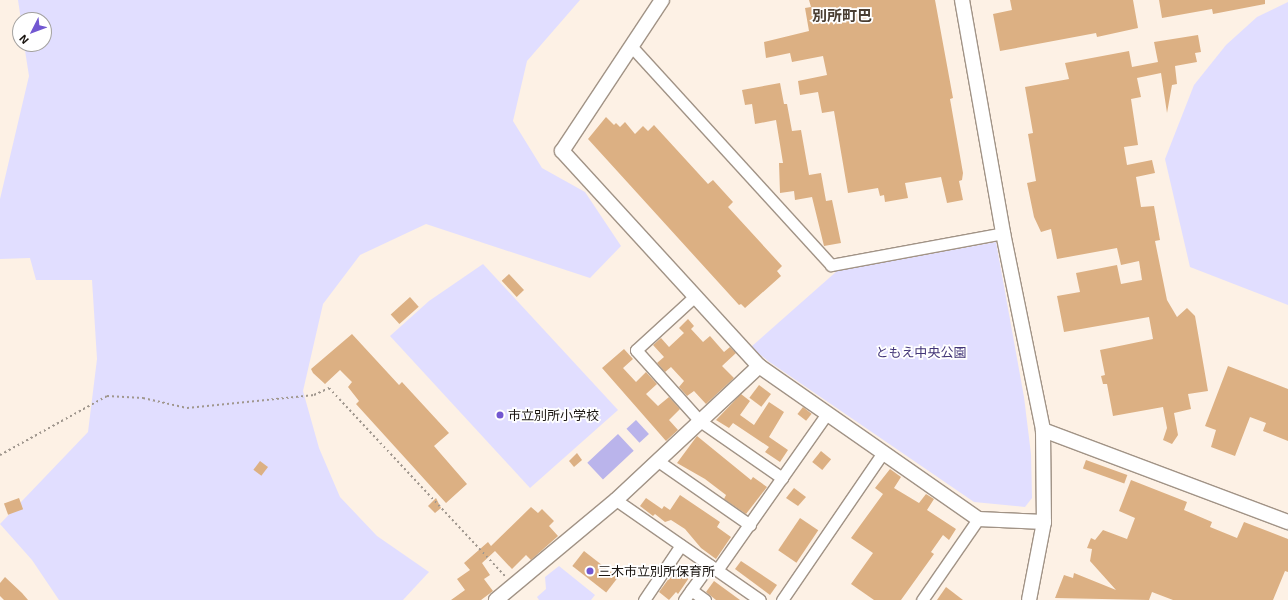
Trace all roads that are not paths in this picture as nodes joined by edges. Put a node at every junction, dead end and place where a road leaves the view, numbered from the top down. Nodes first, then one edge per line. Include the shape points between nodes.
1 (662, 0) edge
2 (962, 0) edge
3 (632, 47) junction
4 (1003, 233) junction
5 (695, 296) junction
6 (759, 366) junction
7 (826, 415) junction
8 (700, 421) junction
9 (1043, 430) junction
10 (882, 454) junction
11 (658, 461) junction
12 (782, 478) junction
13 (616, 500) junction
14 (978, 519) junction
15 (1044, 522) junction
16 (1288, 522) edge
17 (750, 525) junction
18 (682, 545) junction
19 (713, 567) junction
20 (691, 590) junction
21 (496, 600) edge
22 (644, 600) edge
23 (684, 600) edge
24 (705, 600) edge
25 (760, 600) edge
26 (782, 600) edge
27 (922, 600) edge
28 (1029, 600) edge

1 - 3 street
2 - 4 street
3 - 4 street via 831,265
3 - 5 street via 562,151
4 - 9 street
5 - 6 street
5 - 8 street via 636,350
6 - 7 street
6 - 8 street
7 - 10 street
7 - 12 street
8 - 11 street
8 - 12 street
9 - 15 street
9 - 16 street
10 - 14 street
10 - 26 street
11 - 13 street
11 - 17 street
12 - 17 street
13 - 18 street
13 - 21 street
14 - 15 street
14 - 27 street
15 - 28 street
17 - 19 street
18 - 19 street
18 - 22 street
19 - 20 street
19 - 25 street
20 - 23 street
20 - 24 street

